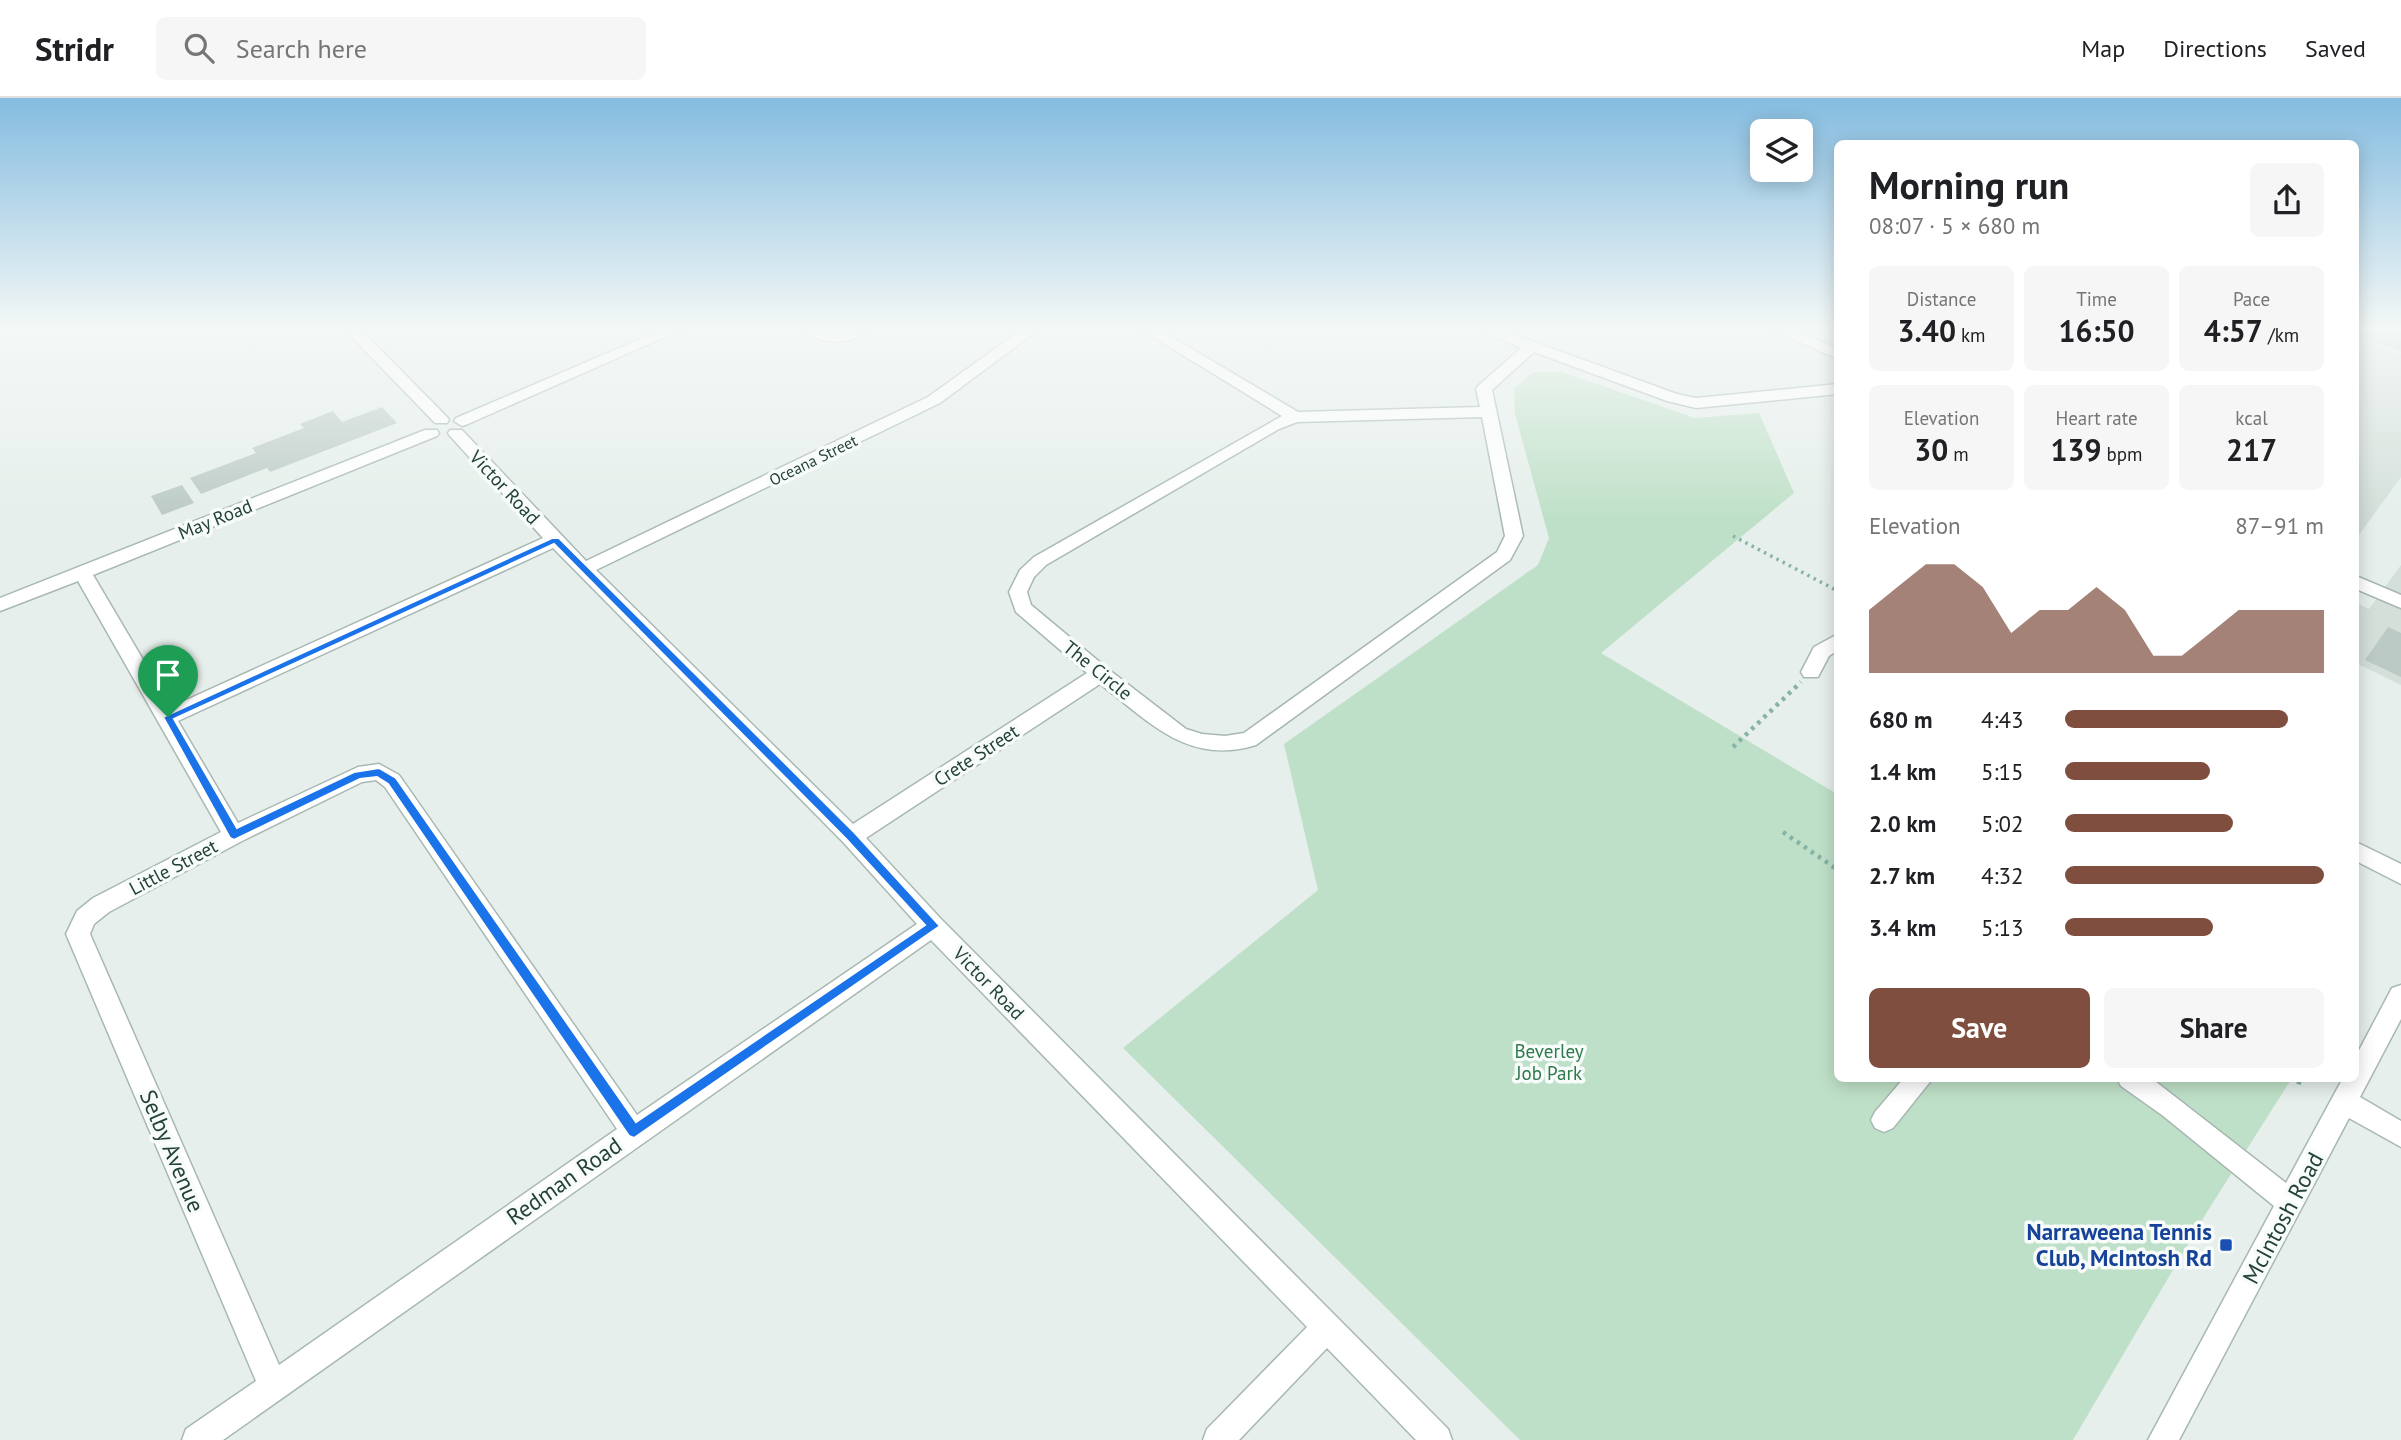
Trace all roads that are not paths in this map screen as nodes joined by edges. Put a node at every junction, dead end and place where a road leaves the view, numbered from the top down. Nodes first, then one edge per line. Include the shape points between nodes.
1 (407, 393) edge
2 (535, 393) edge
3 (944, 393) edge
4 (1254, 393) edge
5 (1485, 393) edge
6 (1658, 393) edge
7 (1801, 393) edge
8 (1488, 412) junction
9 (1295, 417) junction
10 (436, 426) junction
11 (459, 427) junction
12 (555, 540) junction
13 (584, 569) junction
14 (82, 572) junction
15 (2359, 583) edge
16 (2401, 602) edge
17 (0, 605) edge
18 (1834, 644) edge
19 (1811, 672) road end
20 (1101, 674) junction
21 (168, 717) junction
22 (234, 835) junction
23 (851, 836) junction
24 (2359, 853) edge
25 (2401, 875) edge
26 (85, 918) joint
27 (933, 926) junction
28 (2401, 995) edge
29 (2359, 1075) edge
30 (1917, 1082) edge
31 (2136, 1082) edge
32 (2355, 1082) edge
33 (2345, 1102) junction
34 (1884, 1120) dead end
35 (634, 1132) junction
36 (2401, 1135) edge
37 (2291, 1203) junction
38 (1327, 1327) junction
39 (273, 1385) junction
40 (197, 1440) edge
41 (1218, 1440) edge
42 (1437, 1440) edge
43 (2163, 1440) edge

1 - 10 street
2 - 11 street
3 - 13 street, Oceana Street
4 - 9 street
5 - 8 street, The Circle
6 - 7 street via 1696,403
8 - 9 street, The Circle
8 - 20 street, The Circle via 1514,536 1504,556 1249,740 1200,742 1179,734
9 - 20 street, The Circle via 1026,573 1018,592 1023,608
10 - 11 street via 443,436
10 - 14 street, May Road
11 - 12 street, Victor Road
12 - 13 street, Victor Road
12 - 21 street
13 - 23 street, Victor Road
14 - 17 street, May Road
14 - 21 street
15 - 16 street
18 - 19 street via 1821,652
20 - 23 street, Crete Street
21 - 22 street
22 - 26 street, Little Street via 101,905
22 - 35 street, Little Street via 358,775 379,772 392,781
23 - 27 street, Victor Road
24 - 25 street
26 - 39 street, Selby Avenue via 78,934
27 - 35 street, Redman Road
27 - 38 street, Victor Road
28 - 29 street, McIntosh Road
30 - 34 street
31 - 37 street
32 - 33 street, McIntosh Road
33 - 36 street
33 - 37 street, McIntosh Road
35 - 39 street, Redman Road
37 - 43 street, McIntosh Road
38 - 41 street
38 - 42 street, Victor Road
39 - 40 street, Redman Road

